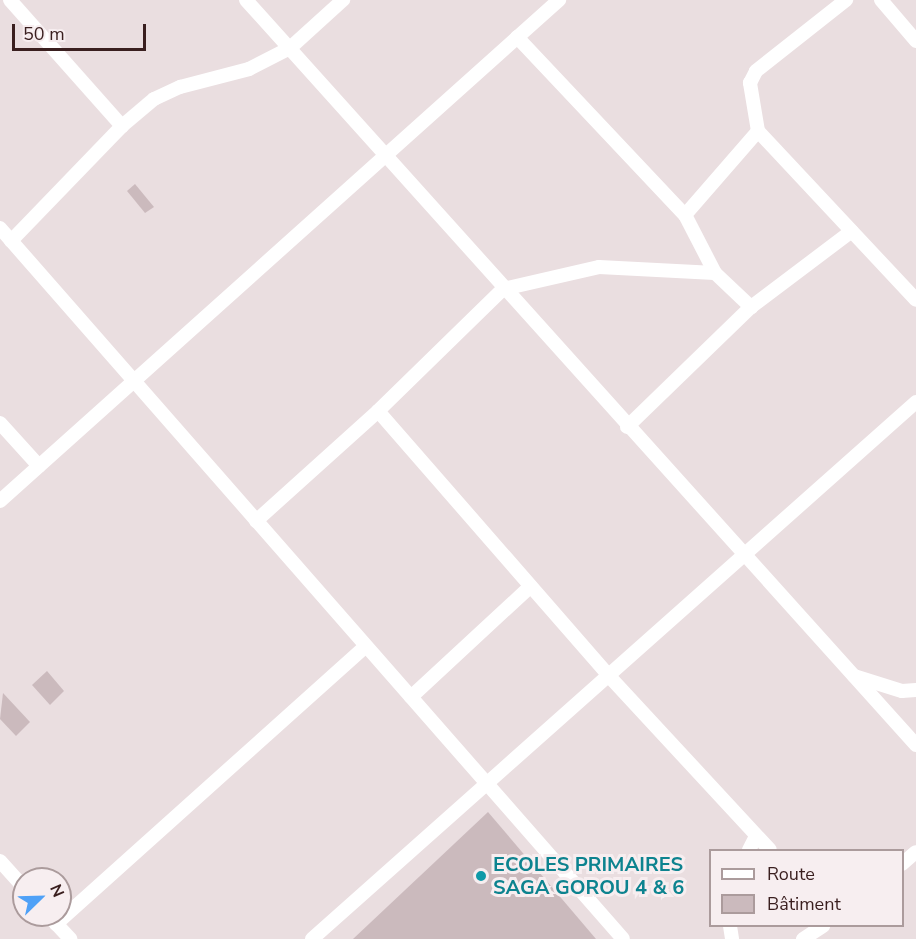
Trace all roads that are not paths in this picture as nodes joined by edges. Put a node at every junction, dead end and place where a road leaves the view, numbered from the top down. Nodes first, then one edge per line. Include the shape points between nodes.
1 (10, 0) edge
2 (246, 0) edge
3 (343, 0) edge
4 (559, 0) edge
5 (846, 0) edge
6 (880, 0) edge
7 (517, 37) junction
8 (916, 40) edge
9 (290, 48) junction
10 (122, 126) junction
11 (758, 131) junction
12 (384, 157) junction
13 (685, 214) junction
14 (0, 228) edge
15 (852, 231) junction
16 (11, 241) junction
17 (715, 273) junction
18 (503, 289) junction
19 (916, 300) edge
20 (751, 307) junction
21 (134, 381) junction
22 (916, 402) edge
23 (378, 411) junction
24 (0, 423) edge
25 (627, 427) junction
26 (39, 466) junction
27 (0, 501) edge
28 (256, 521) junction
29 (743, 556) junction
30 (531, 586) junction
31 (366, 646) junction
32 (608, 675) junction
33 (852, 675) junction
34 (916, 690) edge
35 (411, 697) junction
36 (916, 745) edge
37 (487, 784) junction
38 (756, 836) junction
39 (750, 849) edge
40 (769, 849) edge
41 (916, 852) edge
42 (0, 861) edge
43 (904, 863) edge
44 (12, 874) edge
45 (72, 902) edge
46 (59, 927) edge
47 (822, 927) edge
48 (70, 939) edge
49 (312, 939) edge
50 (623, 939) edge
51 (803, 939) edge

1 - 10 street
2 - 9 street
3 - 9 street
4 - 7 street
5 - 11 street via 756,71 750,91
6 - 8 street
7 - 12 street
7 - 13 street
9 - 10 street via 249,69 171,91 154,99
9 - 12 street
10 - 16 street
11 - 13 street
11 - 15 street
12 - 18 street
12 - 21 street
13 - 17 street
14 - 16 street
15 - 19 street
15 - 20 street
16 - 21 street
17 - 18 street via 599,267
17 - 20 street
18 - 23 street
18 - 25 street
20 - 25 street
21 - 26 street
21 - 28 street
22 - 29 street
23 - 28 street
23 - 30 street
24 - 26 street
25 - 29 street
26 - 27 street
28 - 31 street
29 - 32 street
29 - 33 street
30 - 32 street
30 - 35 street
31 - 35 street
31 - 45 street
32 - 37 street
32 - 38 street
33 - 34 street via 902,691
33 - 36 street
35 - 37 street
37 - 49 street
37 - 50 street
38 - 39 street
38 - 40 street
41 - 43 street
42 - 44 street
46 - 48 street
47 - 51 street

